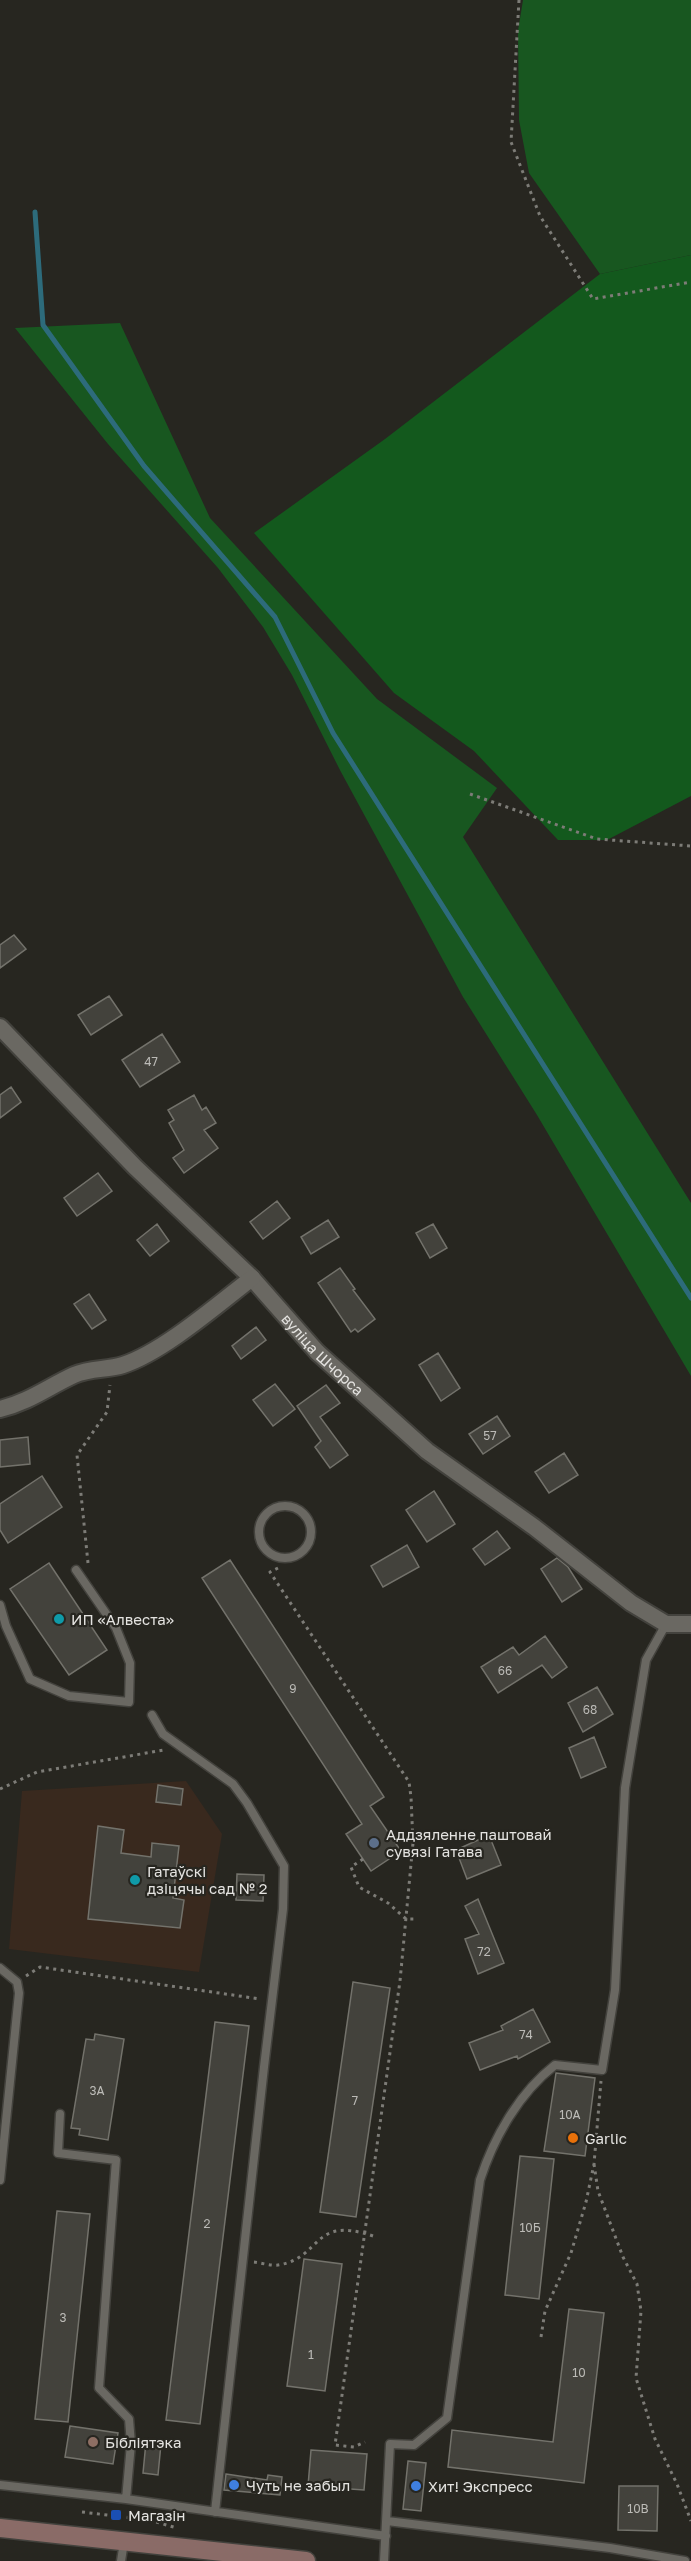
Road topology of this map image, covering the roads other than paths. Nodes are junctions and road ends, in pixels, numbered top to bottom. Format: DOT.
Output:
graph roads {
  1 [pos="0,1027"];
  2 [pos="252,1278"];
  3 [pos="0,1409"];
  4 [pos="260,1540"];
  5 [pos="76,1570"];
  6 [pos="0,1605"];
  7 [pos="666,1624"];
  8 [pos="691,1624"];
  9 [pos="152,1715"];
  10 [pos="0,1968"];
  11 [pos="60,2114"];
  12 [pos="0,2180"];
  13 [pos="0,2485"];
  14 [pos="126,2499"];
  15 [pos="215,2512"];
  16 [pos="387,2521"];
  17 [pos="0,2528"];
  18 [pos="386,2536"];
  19 [pos="124,2542"];
  20 [pos="121,2561"];
  21 [pos="306,2561"];
  22 [pos="384,2561"];
  23 [pos="685,2561"];
  1 -- 2 [label="street, вуліца Шчорса"];
  2 -- 3 [label="street"];
  2 -- 7 [label="street, вуліца Шчорса"];
  4 -- 4 [label="lane"];
  5 -- 6 [label="lane"];
  7 -- 8 [label="street"];
  7 -- 16 [label="lane"];
  9 -- 15 [label="lane"];
  10 -- 12 [label="lane"];
  11 -- 14 [label="lane"];
  13 -- 14 [label="lane"];
  14 -- 15 [label="lane"];
  15 -- 18 [label="lane"];
  16 -- 18 [label="lane"];
  16 -- 23 [label="lane"];
  17 -- 19 [label="street"];
  18 -- 22 [label="lane"];
  19 -- 20 [label="lane"];
  19 -- 21 [label="street"];
}
